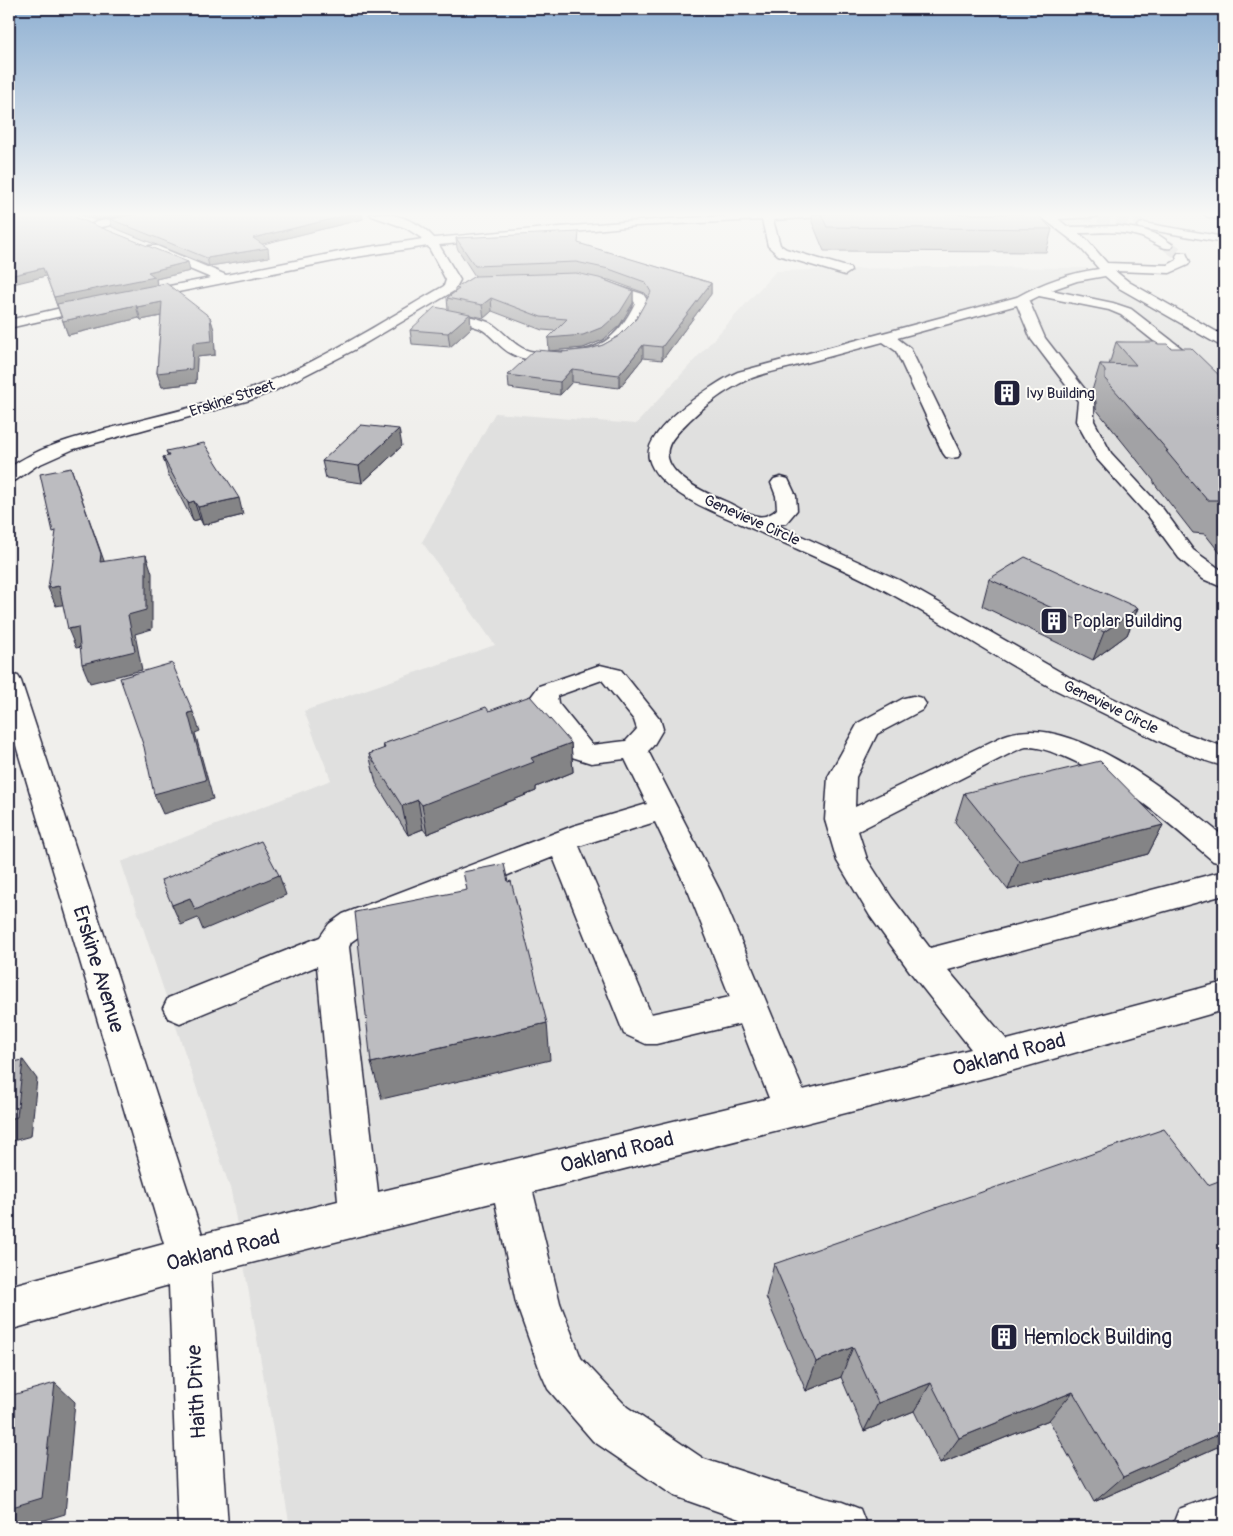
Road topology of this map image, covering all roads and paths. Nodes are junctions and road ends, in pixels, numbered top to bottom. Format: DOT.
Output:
graph roads {
  1 [pos="187,286"];
  2 [pos="451,286"];
  3 [pos="606,286"];
  4 [pos="1048,286"];
  5 [pos="1125,286"];
  6 [pos="1029,296"];
  7 [pos="409,312"];
  8 [pos="9,324"];
  9 [pos="885,337"];
  10 [pos="1224,342"];
  11 [pos="1224,389"];
  12 [pos="952,453"];
  13 [pos="9,476"];
  14 [pos="781,484"];
  15 [pos="756,523"];
  16 [pos="1224,581"];
  17 [pos="9,681"];
  18 [pos="913,704"];
  19 [pos="634,749"];
  20 [pos="1224,757"];
  21 [pos="664,809"];
  22 [pos="842,826"];
  23 [pos="562,842"];
  24 [pos="1224,853"];
  25 [pos="1224,883"];
  26 [pos="332,946"];
  27 [pos="923,963"];
  28 [pos="1224,996"];
  29 [pos="751,1007"];
  30 [pos="180,1008"];
  31 [pos="1000,1058"];
  32 [pos="792,1109"];
  33 [pos="510,1178"];
  34 [pos="360,1215"];
  35 [pos="189,1258"];
  36 [pos="9,1308"];
  37 [pos="1224,1518"];
  38 [pos="203,1527"];
  39 [pos="842,1527"];
  40 [pos="1196,1527"];
  1 -- 8 [label="street"];
  2 -- 7 [label="street, Erskine Street"];
  3 -- 7 [label="street"];
  4 -- 6 [label="street, Genevieve Circle"];
  5 -- 10 [label="street"];
  6 -- 9 [label="street, Genevieve Circle"];
  6 -- 11 [label="street"];
  6 -- 16 [label="street"];
  7 -- 13 [label="street, Erskine Street"];
  9 -- 12 [label="street"];
  9 -- 15 [label="street, Genevieve Circle"];
  14 -- 15 [label="street"];
  15 -- 20 [label="street, Genevieve Circle"];
  17 -- 35 [label="street, Erskine Avenue"];
  18 -- 22 [label="street"];
  19 -- 21 [label="street"];
  21 -- 23 [label="street"];
  21 -- 29 [label="street"];
  22 -- 24 [label="street"];
  22 -- 27 [label="street"];
  23 -- 26 [label="street"];
  23 -- 29 [label="street"];
  25 -- 27 [label="street"];
  26 -- 30 [label="street"];
  26 -- 34 [label="street"];
  27 -- 31 [label="street"];
  28 -- 31 [label="street, Oakland Road"];
  29 -- 32 [label="street"];
  31 -- 32 [label="street, Oakland Road"];
  32 -- 33 [label="street, Oakland Road"];
  33 -- 34 [label="street, Oakland Road"];
  33 -- 39 [label="street"];
  34 -- 35 [label="street, Oakland Road"];
  35 -- 36 [label="street, Oakland Road"];
  35 -- 38 [label="street, Haith Drive"];
  37 -- 40 [label="street"];
}
